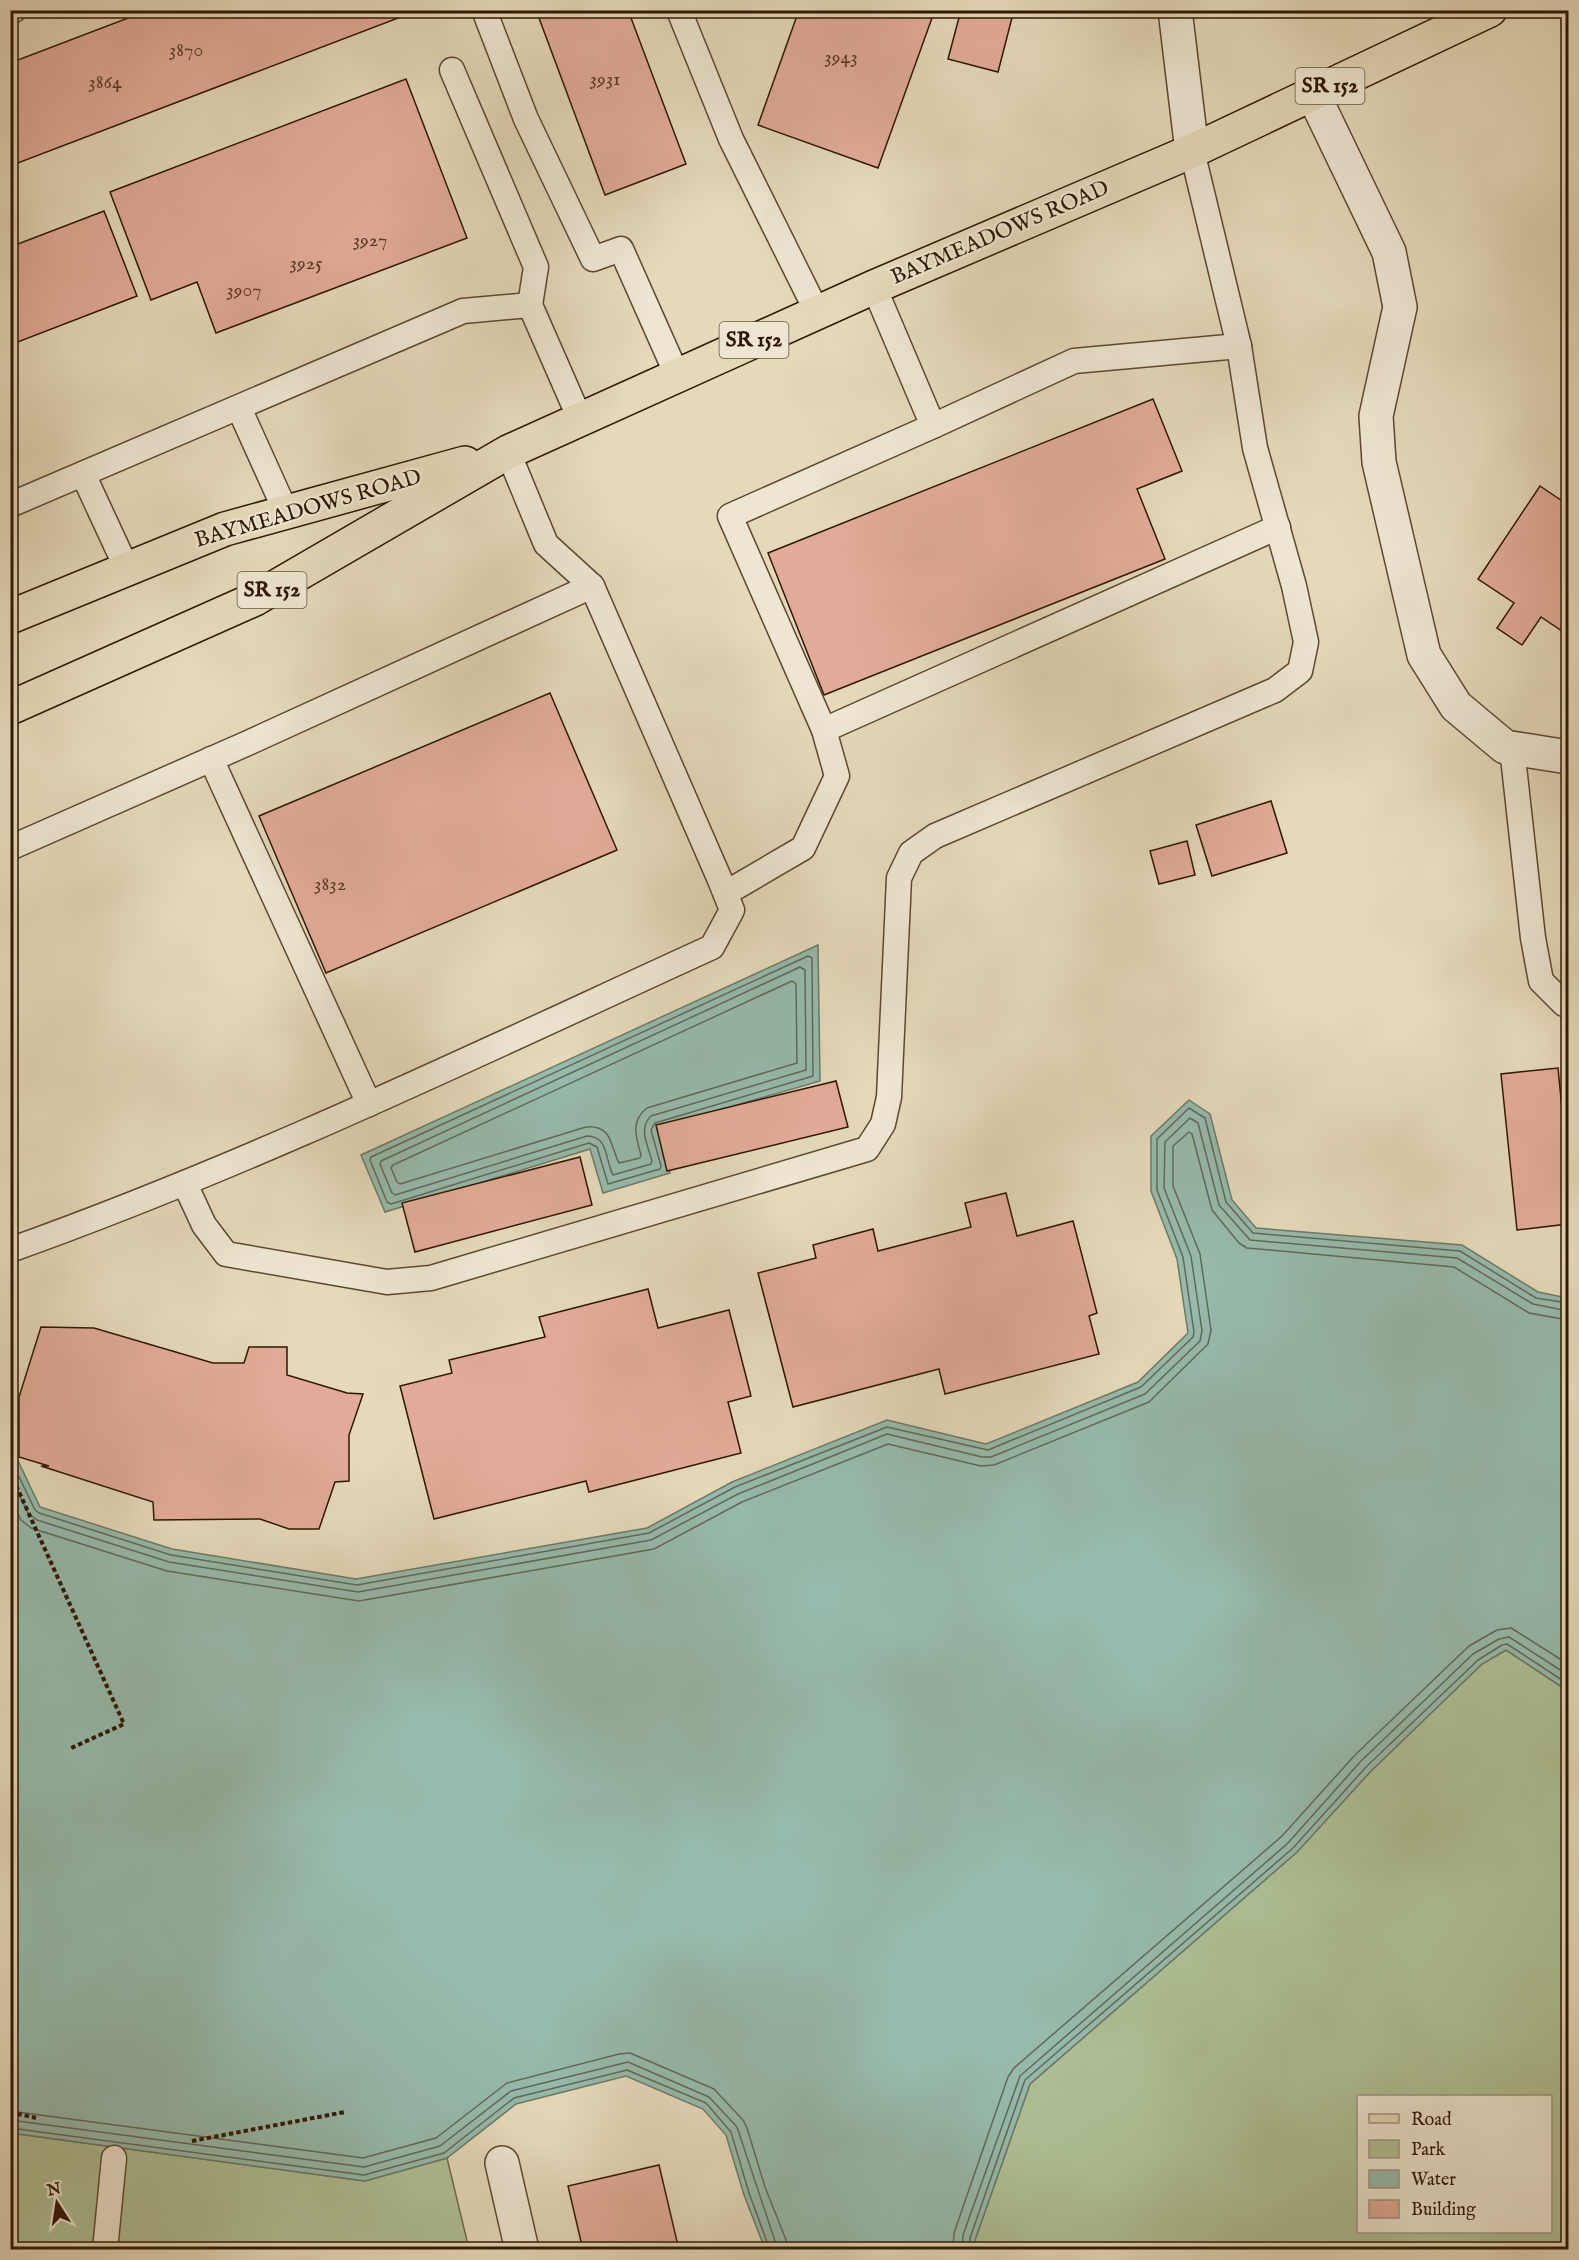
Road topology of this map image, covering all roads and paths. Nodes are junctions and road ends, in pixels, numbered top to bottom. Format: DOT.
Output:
graph roads {
  1 [pos="484,10"];
  2 [pos="685,10"];
  3 [pos="1175,10"];
  4 [pos="1490,10"];
  5 [pos="452,70"];
  6 [pos="1313,94"];
  7 [pos="1192,151"];
  8 [pos="874,287"];
  9 [pos="530,305"];
  10 [pos="817,312"];
  11 [pos="1239,346"];
  12 [pos="677,375"];
  13 [pos="239,408"];
  14 [pos="580,419"];
  15 [pos="933,426"];
  16 [pos="508,452"];
  17 [pos="83,474"];
  18 [pos="10,505"];
  19 [pos="286,512"];
  20 [pos="1278,527"];
  21 [pos="127,569"];
  22 [pos="591,586"];
  23 [pos="10,617"];
  24 [pos="15,707"];
  25 [pos="824,730"];
  26 [pos="1512,748"];
  27 [pos="1569,757"];
  28 [pos="211,759"];
  29 [pos="10,848"];
  30 [pos="726,893"];
  31 [pos="1569,1005"];
  32 [pos="369,1104"];
  33 [pos="185,1184"];
  34 [pos="10,1250"];
  35 [pos="10,1472"];
  36 [pos="69,1749"];
  37 [pos="10,2112"];
  38 [pos="345,2112"];
  39 [pos="36,2118"];
  40 [pos="192,2141"];
  41 [pos="114,2158"];
  42 [pos="502,2163"];
  43 [pos="105,2250"];
  44 [pos="522,2250"];
  1 -- 12 [label="lane"];
  2 -- 10 [label="lane"];
  3 -- 7 [label="street"];
  4 -- 6 [label="main road, BAYMEADOWS ROAD / SR 152"];
  5 -- 9 [label="lane"];
  6 -- 7 [label="main road, BAYMEADOWS ROAD / SR 152"];
  6 -- 26 [label="street"];
  7 -- 8 [label="main road, BAYMEADOWS ROAD / SR 152"];
  7 -- 11 [label="lane"];
  8 -- 10 [label="main road, BAYMEADOWS ROAD / SR 152"];
  8 -- 15 [label="lane"];
  9 -- 13 [label="lane"];
  9 -- 14 [label="lane"];
  10 -- 12 [label="main road, BAYMEADOWS ROAD / SR 152"];
  11 -- 15 [label="lane"];
  11 -- 20 [label="lane"];
  12 -- 14 [label="main road, BAYMEADOWS ROAD / SR 152"];
  13 -- 17 [label="lane"];
  13 -- 19 [label="lane"];
  14 -- 16 [label="main road, BAYMEADOWS ROAD / SR 152"];
  15 -- 25 [label="lane"];
  16 -- 19 [label="main road, BAYMEADOWS ROAD / SR 152"];
  16 -- 22 [label="lane"];
  16 -- 24 [label="main road, BAYMEADOWS ROAD / SR 152"];
  17 -- 18 [label="lane"];
  17 -- 21 [label="lane"];
  19 -- 21 [label="main road, BAYMEADOWS ROAD / SR 152"];
  20 -- 25 [label="lane"];
  20 -- 33 [label="lane"];
  21 -- 23 [label="main road, BAYMEADOWS ROAD / SR 152"];
  22 -- 28 [label="lane"];
  22 -- 30 [label="lane"];
  25 -- 30 [label="lane"];
  26 -- 27 [label="street"];
  26 -- 31 [label="lane"];
  28 -- 29 [label="lane"];
  28 -- 32 [label="lane"];
  30 -- 32 [label="lane"];
  32 -- 33 [label="lane"];
  33 -- 34 [label="lane"];
  35 -- 36 [label="path"];
  37 -- 39 [label="path"];
  38 -- 40 [label="path"];
  41 -- 43 [label="lane"];
  42 -- 44 [label="street"];
}
